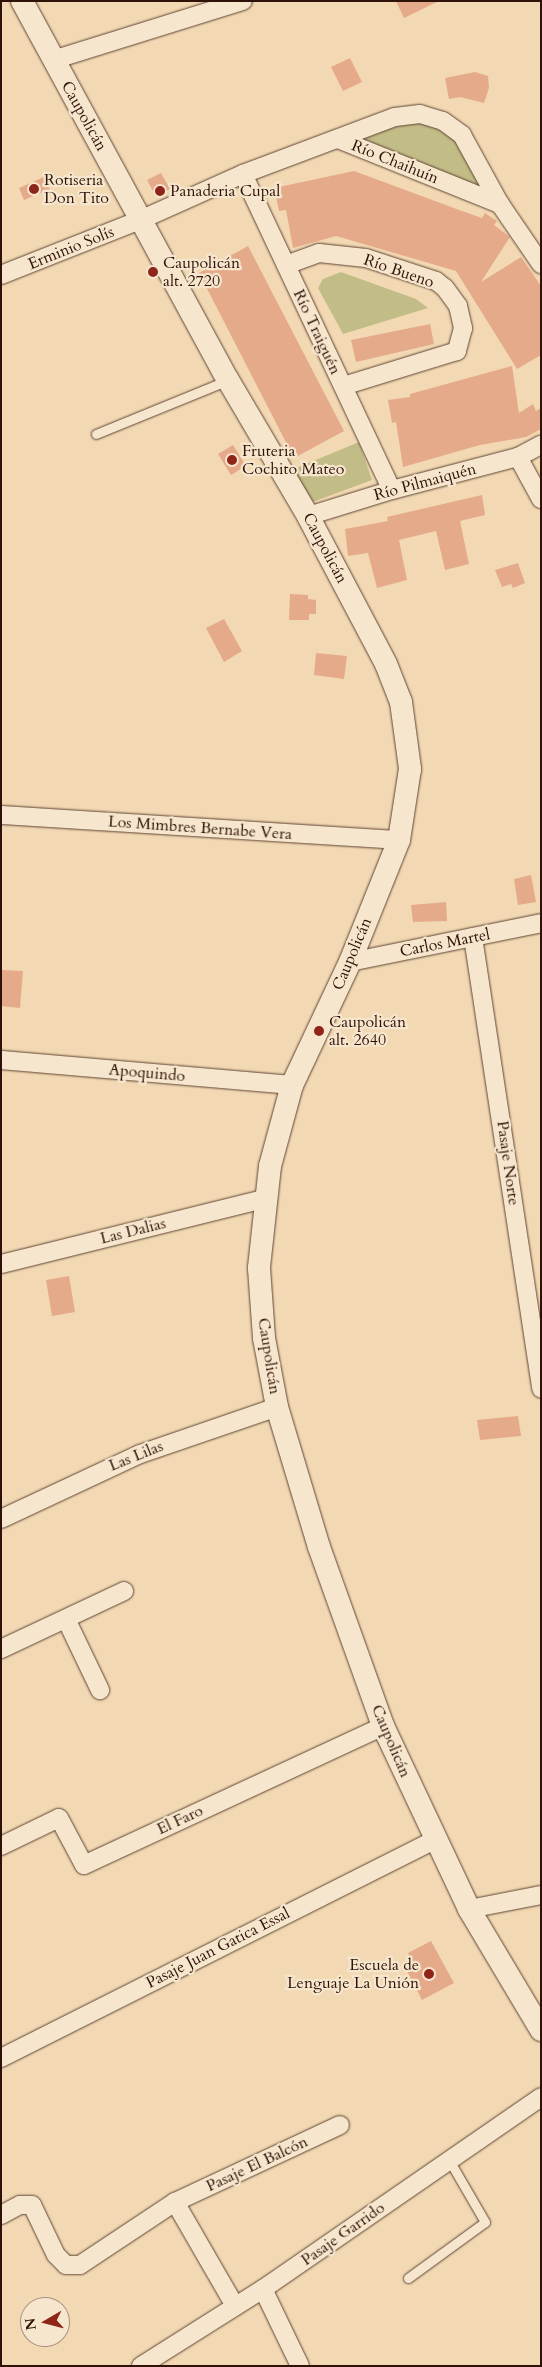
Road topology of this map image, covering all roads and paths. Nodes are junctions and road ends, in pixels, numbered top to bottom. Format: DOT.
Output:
graph roads {
  1 [pos="22,1"];
  2 [pos="243,1"];
  3 [pos="53,60"];
  4 [pos="338,139"];
  5 [pos="242,174"];
  6 [pos="500,204"];
  7 [pos="140,220"];
  8 [pos="541,264"];
  9 [pos="286,265"];
  10 [pos="1,275"];
  11 [pos="228,380"];
  12 [pos="343,386"];
  13 [pos="96,434"];
  14 [pos="541,445"];
  15 [pos="518,457"];
  16 [pos="392,490"];
  17 [pos="541,498"];
  18 [pos="308,516"];
  19 [pos="1,815"];
  20 [pos="399,840"];
  21 [pos="541,924"];
  22 [pos="473,937"];
  23 [pos="350,962"];
  24 [pos="1,1060"];
  25 [pos="292,1085"];
  26 [pos="264,1199"];
  27 [pos="1,1264"];
  28 [pos="541,1389"];
  29 [pos="277,1407"];
  30 [pos="1,1519"];
  31 [pos="124,1591"];
  32 [pos="66,1619"];
  33 [pos="1,1649"];
  34 [pos="100,1690"];
  35 [pos="383,1726"];
  36 [pos="436,1839"];
  37 [pos="1,1846"];
  38 [pos="541,1895"];
  39 [pos="469,1909"];
  40 [pos="541,2030"];
  41 [pos="1,2058"];
  42 [pos="541,2097"];
  43 [pos="340,2125"];
  44 [pos="449,2160"];
  45 [pos="175,2202"];
  46 [pos="1,2215"];
  47 [pos="408,2278"];
  48 [pos="262,2289"];
  49 [pos="235,2306"];
  50 [pos="141,2366"];
  51 [pos="300,2366"];
  1 -- 3 [label="street, Caupolicán"];
  2 -- 3 [label="street"];
  3 -- 7 [label="street, Caupolicán"];
  4 -- 5 [label="street, Río Chaihuín"];
  4 -- 6 [label="street, Río Chaihuín"];
  4 -- 6 [label="street"];
  5 -- 7 [label="street, Río Chaihuín"];
  5 -- 9 [label="street, Río Traiguén"];
  6 -- 8 [label="street"];
  7 -- 10 [label="street, Erminio Solís"];
  7 -- 11 [label="street, Caupolicán"];
  9 -- 12 [label="street, Río Traiguén"];
  9 -- 12 [label="street, Río Bueno"];
  11 -- 13 [label="lane"];
  11 -- 18 [label="street, Caupolicán"];
  12 -- 16 [label="street, Río Traiguén"];
  14 -- 15 [label="street, Río Pilmaiquén"];
  15 -- 16 [label="street, Río Pilmaiquén"];
  15 -- 17 [label="street"];
  16 -- 18 [label="street, Río Pilmaiquén"];
  18 -- 20 [label="street, Caupolicán"];
  19 -- 20 [label="street, Los Mimbres Bernabe Vera"];
  20 -- 23 [label="street, Caupolicán"];
  21 -- 22 [label="street, Carlos Martel"];
  22 -- 23 [label="street, Carlos Martel"];
  22 -- 28 [label="street, Pasaje Norte"];
  23 -- 25 [label="street, Caupolicán"];
  24 -- 25 [label="street, Apoquindo"];
  25 -- 26 [label="street, Caupolicán"];
  26 -- 27 [label="street, Las Dalias"];
  26 -- 29 [label="street, Caupolicán"];
  29 -- 30 [label="street, Las Lilas"];
  29 -- 35 [label="street, Caupolicán"];
  31 -- 32 [label="street"];
  32 -- 33 [label="street"];
  32 -- 34 [label="street"];
  35 -- 36 [label="street, Caupolicán"];
  35 -- 37 [label="street, El Faro"];
  36 -- 39 [label="street, Caupolicán"];
  36 -- 41 [label="street, Pasaje Juan Gatica Essal"];
  38 -- 39 [label="street"];
  39 -- 40 [label="street, Caupolicán"];
  42 -- 44 [label="street, Pasaje Garrido"];
  43 -- 45 [label="street, Pasaje El Balcón"];
  44 -- 47 [label="lane"];
  44 -- 48 [label="street, Pasaje Garrido"];
  45 -- 46 [label="street, Pasaje El Balcón"];
  45 -- 49 [label="street"];
  48 -- 49 [label="street, Pasaje Garrido"];
  48 -- 51 [label="street"];
  49 -- 50 [label="street, Pasaje Garrido"];
}
